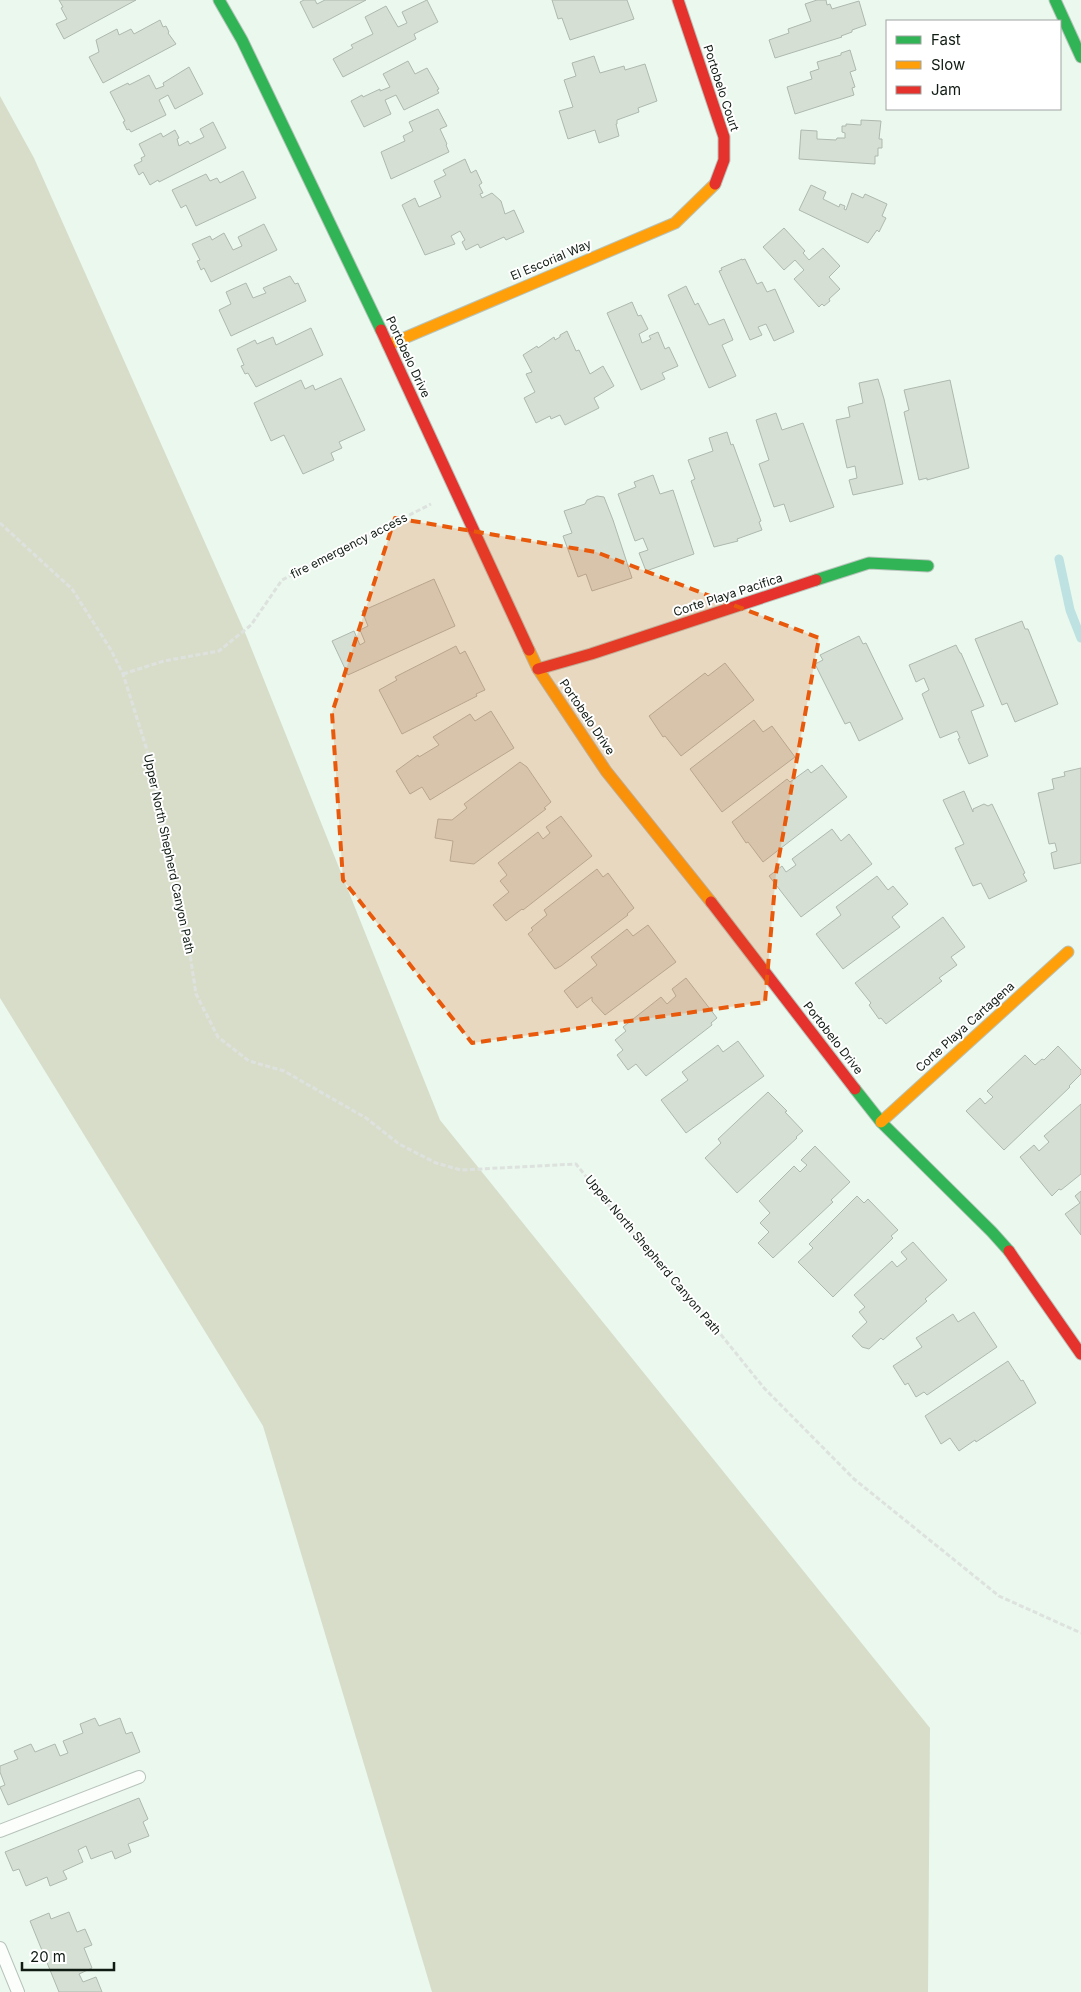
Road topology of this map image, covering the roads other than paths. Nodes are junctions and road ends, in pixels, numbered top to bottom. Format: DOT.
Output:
graph roads {
  1 [pos="219,0"];
  2 [pos="678,0"];
  3 [pos="1054,0"];
  4 [pos="1081,58"];
  5 [pos="716,185"];
  6 [pos="388,345"];
  7 [pos="928,566"];
  8 [pos="538,669"];
  9 [pos="1068,952"];
  10 [pos="881,1122"];
  11 [pos="1081,1354"];
  12 [pos="139,1777"];
  13 [pos="0,1831"];
  14 [pos="0,1948"];
  15 [pos="18,1992"];
  1 -- 6 [label="main road, Portobelo Drive"];
  2 -- 5 [label="main road, Portobelo Court"];
  3 -- 4 [label="main road"];
  5 -- 6 [label="main road, El Escorial Way"];
  6 -- 8 [label="main road, Portobelo Drive"];
  7 -- 8 [label="main road, Corte Playa Pacifica"];
  8 -- 10 [label="main road, Portobelo Drive"];
  9 -- 10 [label="main road, Corte Playa Cartagena"];
  10 -- 11 [label="main road, Portobelo Drive"];
  12 -- 13 [label="lane"];
  14 -- 15 [label="lane"];
}
